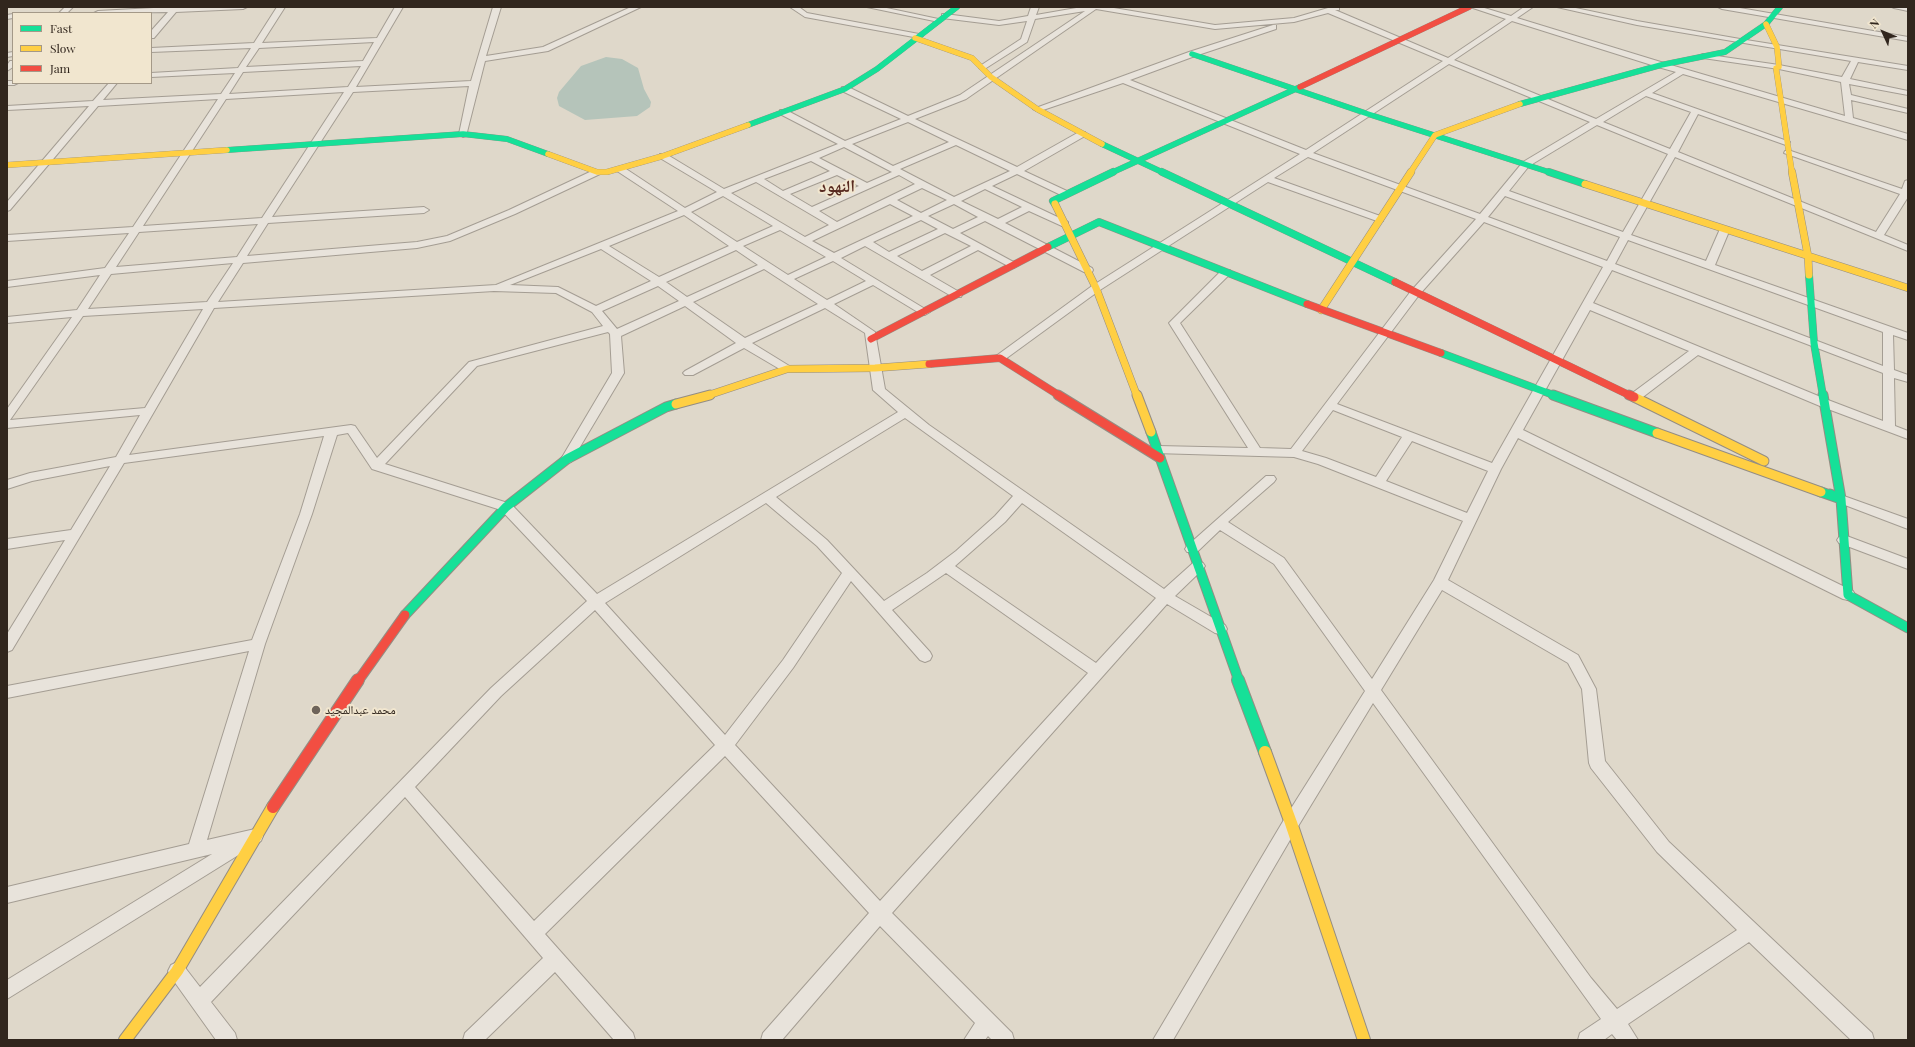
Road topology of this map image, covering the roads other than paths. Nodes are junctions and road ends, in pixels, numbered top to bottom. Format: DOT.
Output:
graph roads {
  1 [pos="243,7"];
  2 [pos="281,7"];
  3 [pos="399,7"];
  4 [pos="497,7"];
  5 [pos="637,7"];
  6 [pos="794,7"];
  7 [pos="818,7"];
  8 [pos="872,7"];
  9 [pos="957,7"];
  10 [pos="1036,7"];
  11 [pos="1095,7"];
  12 [pos="1340,7"];
  13 [pos="1469,7"];
  14 [pos="1474,7"];
  15 [pos="1529,7"];
  16 [pos="1561,7"];
  17 [pos="1600,7"];
  18 [pos="1722,7"];
  19 [pos="1780,7"];
  20 [pos="1896,7"];
  21 [pos="174,9"];
  22 [pos="1908,9"];
  23 [pos="1328,10"];
  24 [pos="117,12"];
  25 [pos="805,15"];
  26 [pos="1594,15"];
  27 [pos="942,18"];
  28 [pos="1033,18"];
  29 [pos="1512,18"];
  30 [pos="1294,20"];
  31 [pos="1769,20"];
  32 [pos="152,35"];
  33 [pos="917,37"];
  34 [pos="1908,39"];
  35 [pos="378,40"];
  36 [pos="1400,41"];
  37 [pos="1740,42"];
  38 [pos="257,44"];
  39 [pos="1778,47"];
  40 [pos="152,50"];
  41 [pos="1192,54"];
  42 [pos="1703,56"];
  43 [pos="482,59"];
  44 [pos="1447,60"];
  45 [pos="1856,60"];
  46 [pos="365,63"];
  47 [pos="1662,65"];
  48 [pos="1779,67"];
  49 [pos="983,68"];
  50 [pos="1908,68"];
  51 [pos="240,70"];
  52 [pos="1683,71"];
  53 [pos="152,75"];
  54 [pos="991,77"];
  55 [pos="1123,80"];
  56 [pos="1845,80"];
  57 [pos="474,83"];
  58 [pos="112,84"];
  59 [pos="844,89"];
  60 [pos="1294,89"];
  61 [pos="350,90"];
  62 [pos="1644,93"];
  63 [pos="1908,93"];
  64 [pos="223,96"];
  65 [pos="1847,97"];
  66 [pos="1537,98"];
  67 [pos="1781,99"];
  68 [pos="96,104"];
  69 [pos="7,108"];
  70 [pos="1037,109"];
  71 [pos="1696,111"];
  72 [pos="1908,111"];
  73 [pos="783,112"];
  74 [pos="1368,114"];
  75 [pos="906,119"];
  76 [pos="1849,119"];
  77 [pos="1225,121"];
  78 [pos="1595,121"];
  79 [pos="463,134"];
  80 [pos="1082,134"];
  81 [pos="1434,135"];
  82 [pos="1908,137"];
  83 [pos="956,142"];
  84 [pos="1786,142"];
  85 [pos="844,144"];
  86 [pos="313,145"];
  87 [pos="1674,152"];
  88 [pos="187,153"];
  89 [pos="1306,153"];
  90 [pos="1788,153"];
  91 [pos="663,156"];
  92 [pos="811,157"];
  93 [pos="1140,161"];
  94 [pos="45,162"];
  95 [pos="1526,164"];
  96 [pos="7,165"];
  97 [pos="620,169"];
  98 [pos="838,171"];
  99 [pos="896,171"];
  100 [pos="1017,171"];
  101 [pos="597,172"];
  102 [pos="1266,178"];
  103 [pos="757,179"];
  104 [pos="1908,183"];
  105 [pos="923,184"];
  106 [pos="985,186"];
  107 [pos="867,187"];
  108 [pos="1401,187"];
  109 [pos="724,192"];
  110 [pos="1502,192"];
  111 [pos="783,194"];
  112 [pos="1066,194"];
  113 [pos="1906,194"];
  114 [pos="890,200"];
  115 [pos="953,200"];
  116 [pos="1227,203"];
  117 [pos="1644,203"];
  118 [pos="1797,203"];
  119 [pos="1029,207"];
  120 [pos="7,208"];
  121 [pos="424,210"];
  122 [pos="812,211"];
  123 [pos="684,212"];
  124 [pos="920,216"];
  125 [pos="985,217"];
  126 [pos="1482,218"];
  127 [pos="1380,219"];
  128 [pos="264,222"];
  129 [pos="998,223"];
  130 [pos="1065,224"];
  131 [pos="780,226"];
  132 [pos="837,226"];
  133 [pos="1725,229"];
  134 [pos="135,230"];
  135 [pos="949,231"];
  136 [pos="1070,235"];
  137 [pos="1627,235"];
  138 [pos="1878,236"];
  139 [pos="7,238"];
  140 [pos="806,240"];
  141 [pos="865,242"];
  142 [pos="601,245"];
  143 [pos="738,246"];
  144 [pos="979,246"];
  145 [pos="1160,246"];
  146 [pos="1045,248"];
  147 [pos="1908,248"];
  148 [pos="889,256"];
  149 [pos="1808,256"];
  150 [pos="834,257"];
  151 [pos="240,260"];
  152 [pos="1351,262"];
  153 [pos="765,265"];
  154 [pos="1014,265"];
  155 [pos="1710,265"];
  156 [pos="1609,267"];
  157 [pos="1088,270"];
  158 [pos="107,271"];
  159 [pos="1226,272"];
  160 [pos="922,275"];
  161 [pos="787,279"];
  162 [pos="874,281"];
  163 [pos="659,282"];
  164 [pos="7,284"];
  165 [pos="494,288"];
  166 [pos="1096,288"];
  167 [pos="1908,288"];
  168 [pos="1415,293"];
  169 [pos="957,295"];
  170 [pos="1811,300"];
  171 [pos="684,302"];
  172 [pos="828,305"];
  173 [pos="1588,305"];
  174 [pos="210,306"];
  175 [pos="596,310"];
  176 [pos="1321,310"];
  177 [pos="925,312"];
  178 [pos="80,313"];
  179 [pos="7,320"];
  180 [pos="1888,329"];
  181 [pos="612,331"];
  182 [pos="1384,332"];
  183 [pos="1908,337"];
  184 [pos="871,339"];
  185 [pos="1814,343"];
  186 [pos="744,344"];
  187 [pos="1697,350"];
  188 [pos="1000,358"];
  189 [pos="1557,359"];
  190 [pos="876,368"];
  191 [pos="787,370"];
  192 [pos="1888,371"];
  193 [pos="689,373"];
  194 [pos="1908,379"];
  195 [pos="1540,389"];
  196 [pos="1634,397"];
  197 [pos="1824,403"];
  198 [pos="1330,404"];
  199 [pos="149,411"];
  200 [pos="906,412"];
  201 [pos="7,417"];
  202 [pos="7,424"];
  203 [pos="1889,428"];
  204 [pos="332,431"];
  205 [pos="1516,432"];
  206 [pos="1410,435"];
  207 [pos="1908,435"];
  208 [pos="1256,451"];
  209 [pos="1294,453"];
  210 [pos="1159,454"];
  211 [pos="567,459"];
  212 [pos="120,460"];
  213 [pos="376,466"];
  214 [pos="1495,468"];
  215 [pos="1270,479"];
  216 [pos="1379,483"];
  217 [pos="7,485"];
  218 [pos="1022,496"];
  219 [pos="767,497"];
  220 [pos="1841,498"];
  221 [pos="506,507"];
  222 [pos="1471,519"];
  223 [pos="1219,523"];
  224 [pos="1908,524"];
  225 [pos="75,534"];
  226 [pos="1844,540"];
  227 [pos="7,544"];
  228 [pos="1192,549"];
  229 [pos="1908,564"];
  230 [pos="945,566"];
  231 [pos="1198,566"];
  232 [pos="850,572"];
  233 [pos="1440,582"];
  234 [pos="1848,595"];
  235 [pos="1165,597"];
  236 [pos="595,602"];
  237 [pos="883,609"];
  238 [pos="1908,628"];
  239 [pos="1220,630"];
  240 [pos="258,644"];
  241 [pos="7,646"];
  242 [pos="926,656"];
  243 [pos="1098,672"];
  244 [pos="1373,691"];
  245 [pos="7,692"];
  246 [pos="725,746"];
  247 [pos="405,786"];
  248 [pos="1291,823"];
  249 [pos="255,836"];
  250 [pos="196,850"];
  251 [pos="7,895"];
  252 [pos="880,913"];
  253 [pos="1750,931"];
  254 [pos="533,934"];
  255 [pos="556,959"];
  256 [pos="177,972"];
  257 [pos="7,990"];
  258 [pos="199,1001"];
  259 [pos="986,1022"];
  260 [pos="1614,1022"];
  261 [pos="125,1040"];
  262 [pos="228,1040"];
  263 [pos="472,1040"];
  264 [pos="626,1040"];
  265 [pos="770,1040"];
  266 [pos="973,1040"];
  267 [pos="1004,1040"];
  268 [pos="1162,1040"];
  269 [pos="1364,1040"];
  270 [pos="1587,1040"];
  271 [pos="1629,1040"];
  272 [pos="1865,1040"];
  1 -- 21 [label="street"];
  2 -- 38 [label="street"];
  3 -- 35 [label="street"];
  4 -- 43 [label="street"];
  5 -- 43 [label="street"];
  6 -- 25 [label="street"];
  7 -- 25 [label="street"];
  8 -- 27 [label="street"];
  9 -- 27 [label="main road"];
  10 -- 28 [label="street"];
  11 -- 28 [label="street"];
  11 -- 30 [label="street"];
  11 -- 54 [label="street"];
  12 -- 23 [label="street"];
  13 -- 36 [label="main road"];
  14 -- 29 [label="street"];
  15 -- 29 [label="street"];
  16 -- 26 [label="street"];
  17 -- 26 [label="street"];
  18 -- 31 [label="street"];
  19 -- 31 [label="main road"];
  20 -- 22 [label="street"];
  21 -- 24 [label="street"];
  21 -- 32 [label="street"];
  23 -- 30 [label="street"];
  23 -- 36 [label="street"];
  25 -- 33 [label="street"];
  26 -- 37 [label="street"];
  27 -- 28 [label="street"];
  27 -- 33 [label="main road"];
  28 -- 49 [label="street"];
  29 -- 44 [label="street"];
  29 -- 47 [label="street"];
  30 -- 41 [label="street"];
  31 -- 34 [label="street"];
  31 -- 37 [label="main road"];
  31 -- 39 [label="main road"];
  33 -- 49 [label="main road"];
  33 -- 59 [label="main road"];
  35 -- 38 [label="street"];
  35 -- 46 [label="street"];
  36 -- 44 [label="street"];
  36 -- 60 [label="main road"];
  37 -- 39 [label="street"];
  37 -- 42 [label="main road"];
  38 -- 40 [label="street"];
  38 -- 51 [label="street"];
  39 -- 45 [label="street"];
  39 -- 48 [label="main road"];
  41 -- 55 [label="street"];
  41 -- 60 [label="main road"];
  42 -- 47 [label="main road"];
  42 -- 48 [label="street"];
  43 -- 57 [label="street"];
  44 -- 66 [label="street"];
  44 -- 74 [label="street"];
  45 -- 50 [label="street"];
  45 -- 56 [label="street"];
  46 -- 51 [label="street"];
  46 -- 61 [label="street"];
  47 -- 52 [label="street"];
  47 -- 66 [label="main road"];
  48 -- 56 [label="street"];
  48 -- 67 [label="main road"];
  49 -- 54 [label="main road"];
  51 -- 53 [label="street"];
  51 -- 64 [label="street"];
  52 -- 62 [label="street"];
  52 -- 67 [label="street"];
  54 -- 70 [label="main road"];
  54 -- 75 [label="street"];
  55 -- 70 [label="street"];
  55 -- 77 [label="street"];
  56 -- 63 [label="street"];
  56 -- 65 [label="street"];
  57 -- 61 [label="street"];
  57 -- 79 [label="street"];
  58 -- 68 [label="street"];
  59 -- 73 [label="main road"];
  59 -- 75 [label="street"];
  60 -- 74 [label="main road"];
  60 -- 77 [label="main road"];
  61 -- 64 [label="street"];
  61 -- 86 [label="street"];
  62 -- 71 [label="street"];
  62 -- 78 [label="street"];
  64 -- 68 [label="street"];
  64 -- 88 [label="street"];
  65 -- 72 [label="street"];
  65 -- 76 [label="street"];
  66 -- 78 [label="street"];
  66 -- 81 [label="main road"];
  67 -- 76 [label="street"];
  67 -- 84 [label="main road"];
  68 -- 69 [label="street"];
  68 -- 94 [label="street"];
  70 -- 80 [label="main road"];
  71 -- 84 [label="street"];
  71 -- 87 [label="street"];
  73 -- 85 [label="street"];
  73 -- 91 [label="main road"];
  74 -- 81 [label="main road"];
  74 -- 89 [label="street"];
  75 -- 83 [label="street"];
  75 -- 85 [label="street"];
  76 -- 82 [label="street"];
  77 -- 89 [label="street"];
  77 -- 93 [label="main road"];
  78 -- 87 [label="street"];
  78 -- 95 [label="street"];
  79 -- 86 [label="main road"];
  79 -- 101 [label="main road"];
  80 -- 93 [label="main road"];
  80 -- 100 [label="street"];
  81 -- 95 [label="main road"];
  81 -- 108 [label="main road"];
  83 -- 99 [label="street"];
  83 -- 100 [label="street"];
  84 -- 90 [label="main road"];
  85 -- 92 [label="street"];
  85 -- 99 [label="street"];
  86 -- 88 [label="main road"];
  86 -- 128 [label="street"];
  87 -- 117 [label="street"];
  87 -- 118 [label="street"];
  88 -- 94 [label="main road"];
  88 -- 134 [label="street"];
  89 -- 102 [label="street"];
  89 -- 108 [label="street"];
  90 -- 113 [label="street"];
  90 -- 118 [label="main road"];
  91 -- 97 [label="main road"];
  91 -- 109 [label="street"];
  92 -- 98 [label="street"];
  92 -- 103 [label="street"];
  93 -- 112 [label="main road"];
  93 -- 116 [label="main road"];
  94 -- 96 [label="main road"];
  94 -- 120 [label="street"];
  95 -- 110 [label="street"];
  95 -- 117 [label="main road"];
  97 -- 101 [label="main road"];
  97 -- 123 [label="street"];
  98 -- 107 [label="street"];
  98 -- 111 [label="street"];
  99 -- 105 [label="street"];
  99 -- 107 [label="street"];
  100 -- 106 [label="street"];
  100 -- 112 [label="street"];
  101 -- 151 [label="street"];
  102 -- 116 [label="street"];
  102 -- 127 [label="street"];
  103 -- 109 [label="street"];
  103 -- 111 [label="street"];
  104 -- 113 [label="street"];
  105 -- 114 [label="street"];
  105 -- 115 [label="street"];
  106 -- 115 [label="street"];
  106 -- 119 [label="street"];
  107 -- 122 [label="street"];
  108 -- 126 [label="street"];
  108 -- 127 [label="main road"];
  109 -- 123 [label="street"];
  109 -- 131 [label="street"];
  110 -- 126 [label="street"];
  110 -- 137 [label="street"];
  111 -- 122 [label="street"];
  112 -- 130 [label="main road"];
  113 -- 138 [label="street"];
  114 -- 124 [label="street"];
  114 -- 132 [label="street"];
  115 -- 124 [label="street"];
  115 -- 125 [label="street"];
  116 -- 145 [label="street"];
  116 -- 152 [label="main road"];
  117 -- 133 [label="main road"];
  117 -- 137 [label="street"];
  118 -- 138 [label="street"];
  118 -- 149 [label="main road"];
  119 -- 129 [label="street"];
  119 -- 130 [label="street"];
  121 -- 128 [label="street"];
  122 -- 132 [label="street"];
  123 -- 142 [label="street"];
  123 -- 143 [label="street"];
  124 -- 135 [label="street"];
  124 -- 141 [label="street"];
  125 -- 129 [label="street"];
  125 -- 135 [label="street"];
  126 -- 156 [label="street"];
  126 -- 168 [label="street"];
  127 -- 152 [label="main road"];
  128 -- 134 [label="street"];
  128 -- 151 [label="street"];
  129 -- 146 [label="street"];
  130 -- 136 [label="main road"];
  131 -- 140 [label="street"];
  131 -- 143 [label="street"];
  132 -- 140 [label="street"];
  133 -- 149 [label="main road"];
  133 -- 155 [label="street"];
  134 -- 139 [label="street"];
  134 -- 158 [label="street"];
  135 -- 144 [label="street"];
  135 -- 148 [label="street"];
  136 -- 145 [label="main road"];
  136 -- 146 [label="main road"];
  136 -- 157 [label="main road"];
  137 -- 155 [label="street"];
  137 -- 156 [label="street"];
  138 -- 147 [label="street"];
  140 -- 150 [label="street"];
  141 -- 148 [label="street"];
  141 -- 150 [label="street"];
  142 -- 163 [label="street"];
  142 -- 165 [label="street"];
  143 -- 153 [label="street"];
  143 -- 163 [label="street"];
  144 -- 154 [label="street"];
  144 -- 160 [label="street"];
  145 -- 159 [label="main road"];
  145 -- 166 [label="street"];
  146 -- 154 [label="main road"];
  146 -- 157 [label="street"];
  148 -- 160 [label="street"];
  149 -- 167 [label="main road"];
  149 -- 170 [label="main road"];
  150 -- 161 [label="street"];
  150 -- 162 [label="street"];
  151 -- 158 [label="street"];
  151 -- 174 [label="street"];
  152 -- 168 [label="main road"];
  152 -- 176 [label="main road"];
  153 -- 161 [label="street"];
  153 -- 171 [label="street"];
  154 -- 169 [label="main road"];
  155 -- 170 [label="street"];
  156 -- 173 [label="street"];
  156 -- 185 [label="street"];
  157 -- 166 [label="main road"];
  158 -- 164 [label="street"];
  158 -- 178 [label="street"];
  159 -- 176 [label="main road"];
  159 -- 208 [label="street"];
  160 -- 169 [label="street"];
  161 -- 172 [label="street"];
  162 -- 172 [label="street"];
  162 -- 177 [label="street"];
  163 -- 171 [label="street"];
  163 -- 175 [label="street"];
  165 -- 174 [label="street"];
  165 -- 175 [label="street"];
  166 -- 188 [label="street"];
  166 -- 210 [label="main road"];
  168 -- 182 [label="street"];
  168 -- 189 [label="main road"];
  169 -- 177 [label="main road"];
  170 -- 180 [label="street"];
  170 -- 185 [label="main road"];
  171 -- 181 [label="street"];
  171 -- 186 [label="street"];
  172 -- 184 [label="street"];
  172 -- 186 [label="street"];
  173 -- 187 [label="street"];
  173 -- 189 [label="street"];
  174 -- 178 [label="street"];
  174 -- 199 [label="street"];
  175 -- 181 [label="street"];
  176 -- 182 [label="main road"];
  177 -- 184 [label="main road"];
  178 -- 179 [label="street"];
  178 -- 201 [label="street"];
  180 -- 183 [label="street"];
  180 -- 192 [label="street"];
  181 -- 211 [label="street"];
  181 -- 213 [label="street"];
  182 -- 195 [label="main road"];
  182 -- 198 [label="street"];
  184 -- 190 [label="street"];
  185 -- 192 [label="street"];
  185 -- 197 [label="main road"];
  186 -- 191 [label="street"];
  186 -- 193 [label="street"];
  187 -- 196 [label="street"];
  187 -- 197 [label="street"];
  188 -- 190 [label="main road"];
  188 -- 210 [label="main road"];
  189 -- 195 [label="street"];
  189 -- 196 [label="main road"];
  190 -- 191 [label="main road"];
  190 -- 200 [label="street"];
  191 -- 211 [label="main road"];
  192 -- 194 [label="street"];
  192 -- 203 [label="street"];
  195 -- 205 [label="street"];
  195 -- 220 [label="main road"];
  196 -- 220 [label="main road"];
  197 -- 203 [label="street"];
  197 -- 220 [label="main road"];
  198 -- 206 [label="street"];
  198 -- 209 [label="street"];
  199 -- 202 [label="street"];
  199 -- 212 [label="street"];
  200 -- 218 [label="street"];
  200 -- 219 [label="street"];
  203 -- 207 [label="street"];
  204 -- 212 [label="street"];
  204 -- 213 [label="street"];
  204 -- 240 [label="street"];
  205 -- 214 [label="street"];
  205 -- 234 [label="street"];
  206 -- 214 [label="street"];
  206 -- 216 [label="street"];
  208 -- 209 [label="street"];
  208 -- 210 [label="street"];
  209 -- 216 [label="street"];
  210 -- 228 [label="main road"];
  211 -- 221 [label="main road"];
  212 -- 217 [label="street"];
  212 -- 225 [label="street"];
  213 -- 221 [label="street"];
  214 -- 222 [label="street"];
  215 -- 223 [label="street"];
  216 -- 222 [label="street"];
  218 -- 230 [label="street"];
  218 -- 235 [label="street"];
  219 -- 232 [label="street"];
  219 -- 236 [label="street"];
  220 -- 224 [label="street"];
  220 -- 226 [label="main road"];
  221 -- 236 [label="street"];
  221 -- 249 [label="main road"];
  222 -- 233 [label="street"];
  223 -- 228 [label="street"];
  223 -- 244 [label="street"];
  225 -- 227 [label="street"];
  225 -- 241 [label="street"];
  226 -- 229 [label="street"];
  226 -- 234 [label="main road"];
  228 -- 231 [label="main road"];
  230 -- 237 [label="street"];
  230 -- 243 [label="street"];
  231 -- 235 [label="street"];
  231 -- 239 [label="main road"];
  232 -- 237 [label="street"];
  232 -- 246 [label="street"];
  233 -- 244 [label="street"];
  233 -- 253 [label="street"];
  234 -- 238 [label="main road"];
  235 -- 239 [label="street"];
  235 -- 243 [label="street"];
  236 -- 246 [label="street"];
  236 -- 247 [label="street"];
  237 -- 242 [label="street"];
  239 -- 248 [label="main road"];
  240 -- 245 [label="street"];
  240 -- 250 [label="street"];
  243 -- 252 [label="street"];
  244 -- 248 [label="street"];
  244 -- 260 [label="street"];
  246 -- 252 [label="street"];
  246 -- 254 [label="street"];
  247 -- 254 [label="street"];
  247 -- 258 [label="street"];
  248 -- 268 [label="street"];
  248 -- 269 [label="main road"];
  249 -- 250 [label="street"];
  249 -- 256 [label="main road"];
  249 -- 257 [label="street"];
  250 -- 251 [label="street"];
  252 -- 259 [label="street"];
  252 -- 265 [label="street"];
  253 -- 260 [label="street"];
  253 -- 272 [label="street"];
  254 -- 255 [label="street"];
  255 -- 263 [label="street"];
  255 -- 264 [label="street"];
  256 -- 258 [label="street"];
  256 -- 261 [label="main road"];
  258 -- 262 [label="street"];
  259 -- 266 [label="street"];
  259 -- 267 [label="street"];
  260 -- 270 [label="street"];
  260 -- 271 [label="street"];
}
